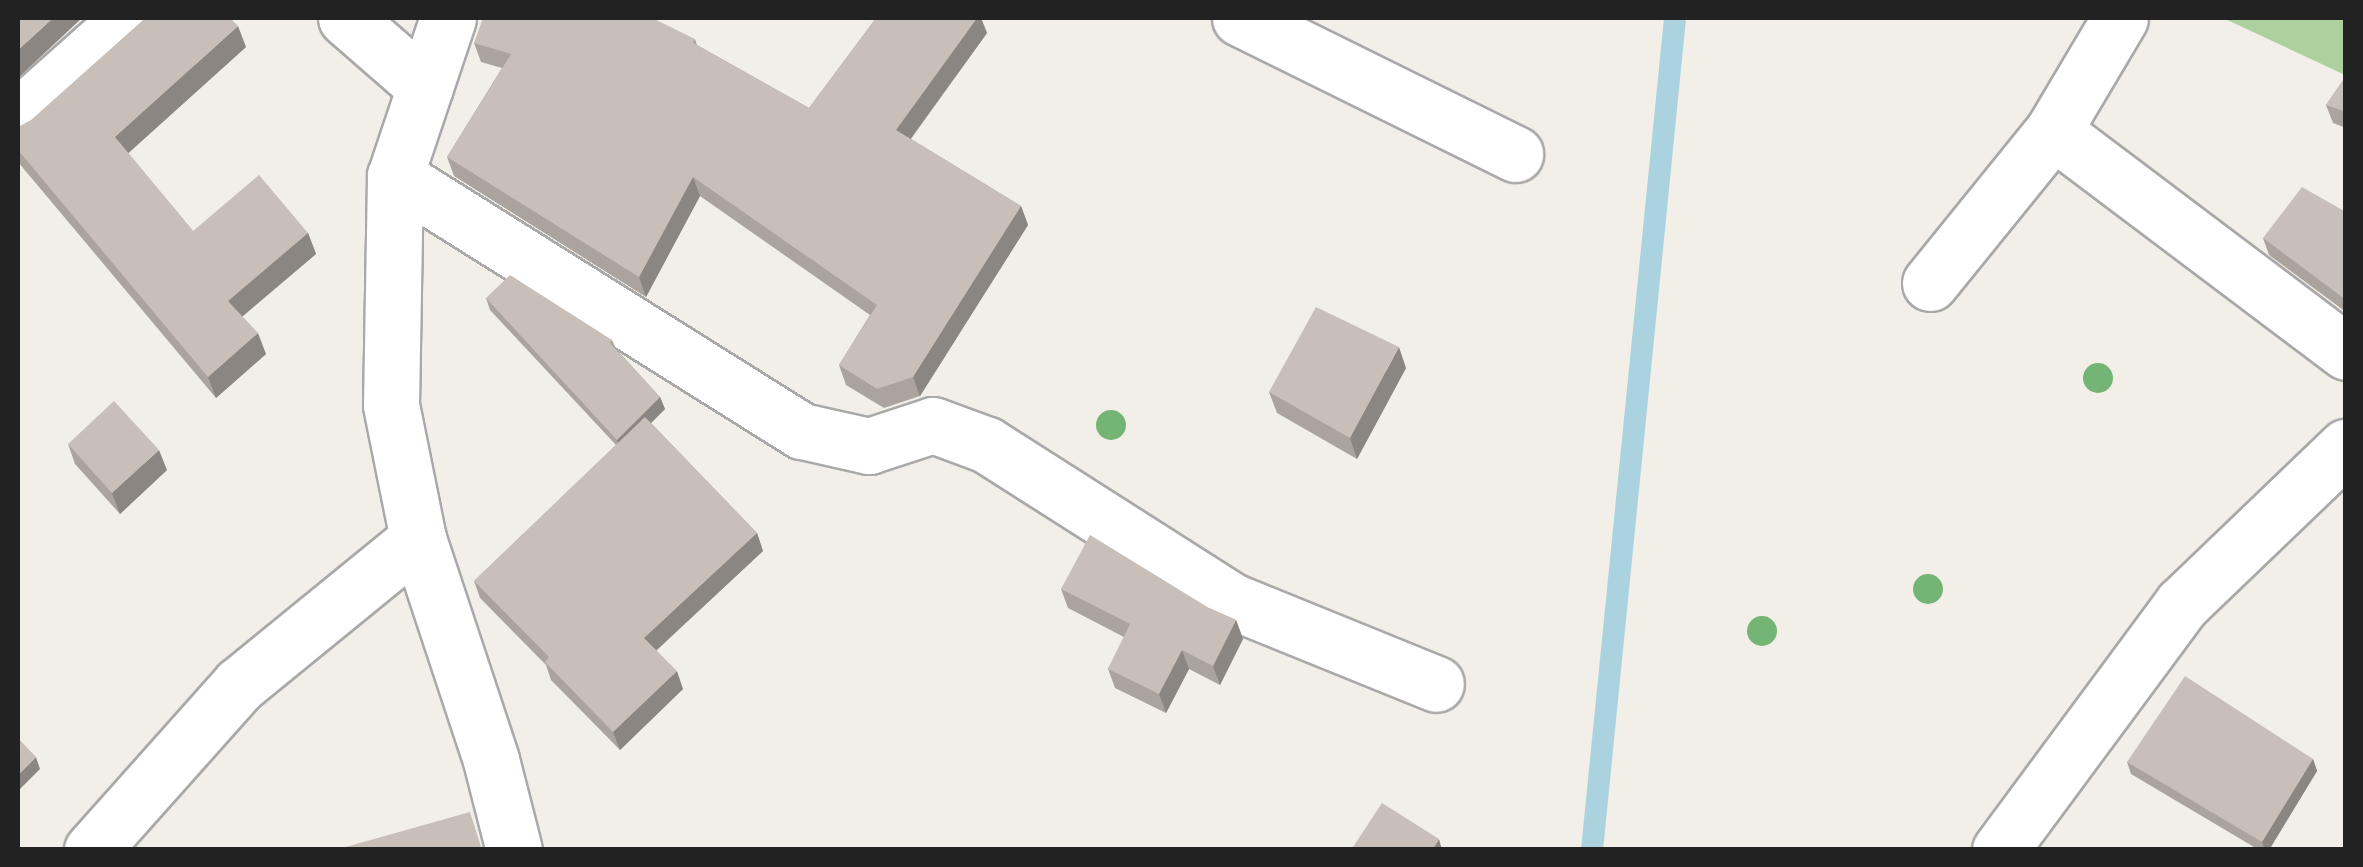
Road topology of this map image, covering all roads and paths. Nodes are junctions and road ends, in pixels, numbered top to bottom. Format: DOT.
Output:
graph roads {
  1 [pos="129,18"];
  2 [pos="346,18"];
  3 [pos="448,18"];
  4 [pos="1240,18"];
  5 [pos="2120,18"];
  6 [pos="425,87"];
  7 [pos="18,117"];
  8 [pos="2053,131"];
  9 [pos="1514,154"];
  10 [pos="395,176"];
  11 [pos="1930,283"];
  12 [pos="2346,352"];
  13 [pos="2346,447"];
  14 [pos="418,540"];
  15 [pos="1436,684"];
  16 [pos="2020,843"];
  17 [pos="92,850"];
  18 [pos="514,850"];
  1 -- 7 [label="street"];
  2 -- 6 [label="street"];
  3 -- 6 [label="street"];
  4 -- 9 [label="street"];
  5 -- 8 [label="street"];
  6 -- 10 [label="street"];
  8 -- 11 [label="street"];
  8 -- 12 [label="street"];
  10 -- 14 [label="street"];
  10 -- 15 [label="street"];
  13 -- 16 [label="street"];
  14 -- 17 [label="street"];
  14 -- 18 [label="street"];
}
